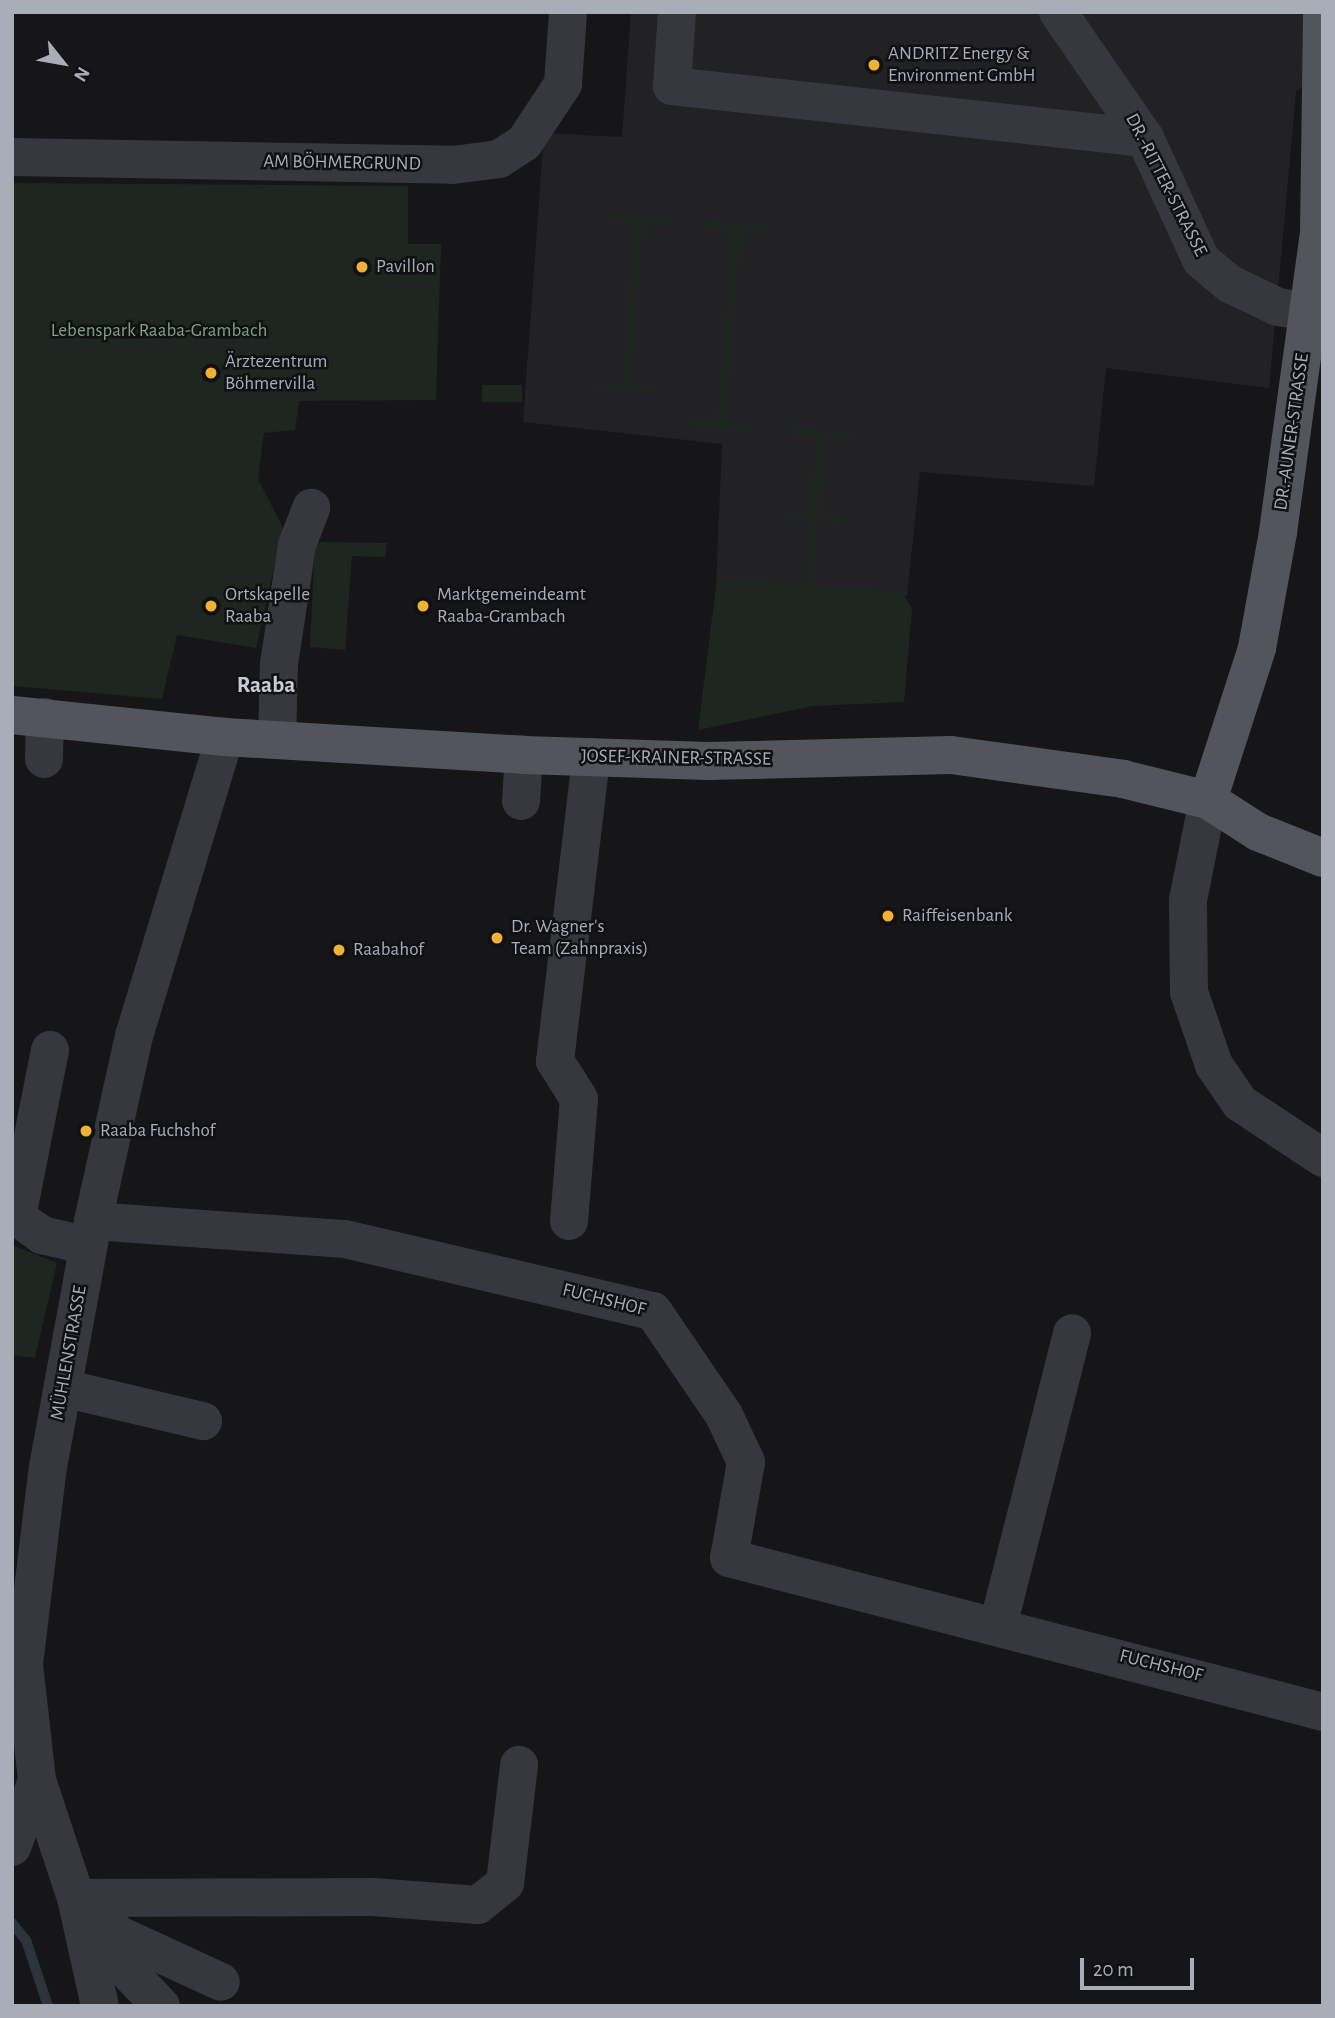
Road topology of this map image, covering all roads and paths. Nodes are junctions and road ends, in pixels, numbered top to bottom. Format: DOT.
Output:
graph roads {
  1 [pos="568,12"];
  2 [pos="677,12"];
  3 [pos="1058,12"];
  4 [pos="1322,12"];
  5 [pos="1321,103"];
  6 [pos="1145,138"];
  7 [pos="12,157"];
  8 [pos="1321,234"];
  9 [pos="1309,312"];
  10 [pos="312,508"];
  11 [pos="29,716"];
  12 [pos="225,737"];
  13 [pos="277,740"];
  14 [pos="524,755"];
  15 [pos="591,757"];
  16 [pos="44,759"];
  17 [pos="1208,800"];
  18 [pos="521,801"];
  19 [pos="1323,858"];
  20 [pos="50,1050"];
  21 [pos="1323,1158"];
  22 [pos="569,1221"];
  23 [pos="91,1233"];
  24 [pos="1072,1333"];
  25 [pos="63,1388"];
  26 [pos="203,1421"];
  27 [pos="998,1626"];
  28 [pos="1323,1712"];
  29 [pos="519,1765"];
  30 [pos="37,1780"];
  31 [pos="13,1845"];
  32 [pos="76,1898"];
  33 [pos="221,1982"];
  34 [pos="97,1991"];
  35 [pos="161,2006"];
  1 -- 7 [label="street, AM BÖHMERGRUND"];
  2 -- 6 [label="street"];
  3 -- 6 [label="street, DR.-RITTER-STRASSE"];
  4 -- 5 [label="main road, DR.-AUNER-STRASSE"];
  5 -- 8 [label="main road, DR.-AUNER-STRASSE"];
  6 -- 9 [label="street, DR.-RITTER-STRASSE"];
  8 -- 9 [label="main road, DR.-AUNER-STRASSE"];
  9 -- 17 [label="main road, DR.-AUNER-STRASSE"];
  10 -- 13 [label="street"];
  11 -- 12 [label="main road, JOSEF-KRAINER-STRASSE"];
  11 -- 16 [label="street"];
  12 -- 13 [label="main road, JOSEF-KRAINER-STRASSE"];
  12 -- 23 [label="street, MÜHLENSTRASSE"];
  13 -- 14 [label="main road, JOSEF-KRAINER-STRASSE"];
  14 -- 15 [label="main road, JOSEF-KRAINER-STRASSE"];
  14 -- 18 [label="street"];
  15 -- 17 [label="main road, JOSEF-KRAINER-STRASSE"];
  15 -- 22 [label="street"];
  17 -- 19 [label="main road, JOSEF-KRAINER-STRASSE"];
  17 -- 21 [label="street"];
  20 -- 23 [label="street"];
  23 -- 25 [label="street, MÜHLENSTRASSE"];
  23 -- 27 [label="street, FUCHSHOF"];
  24 -- 27 [label="street"];
  25 -- 26 [label="street"];
  25 -- 30 [label="street, MÜHLENSTRASSE"];
  27 -- 28 [label="street, FUCHSHOF"];
  29 -- 32 [label="street"];
  30 -- 31 [label="street"];
  30 -- 32 [label="street, MÜHLENSTRASSE"];
  32 -- 33 [label="street"];
  32 -- 34 [label="street, MÜHLENSTRASSE"];
  32 -- 35 [label="street"];
}
